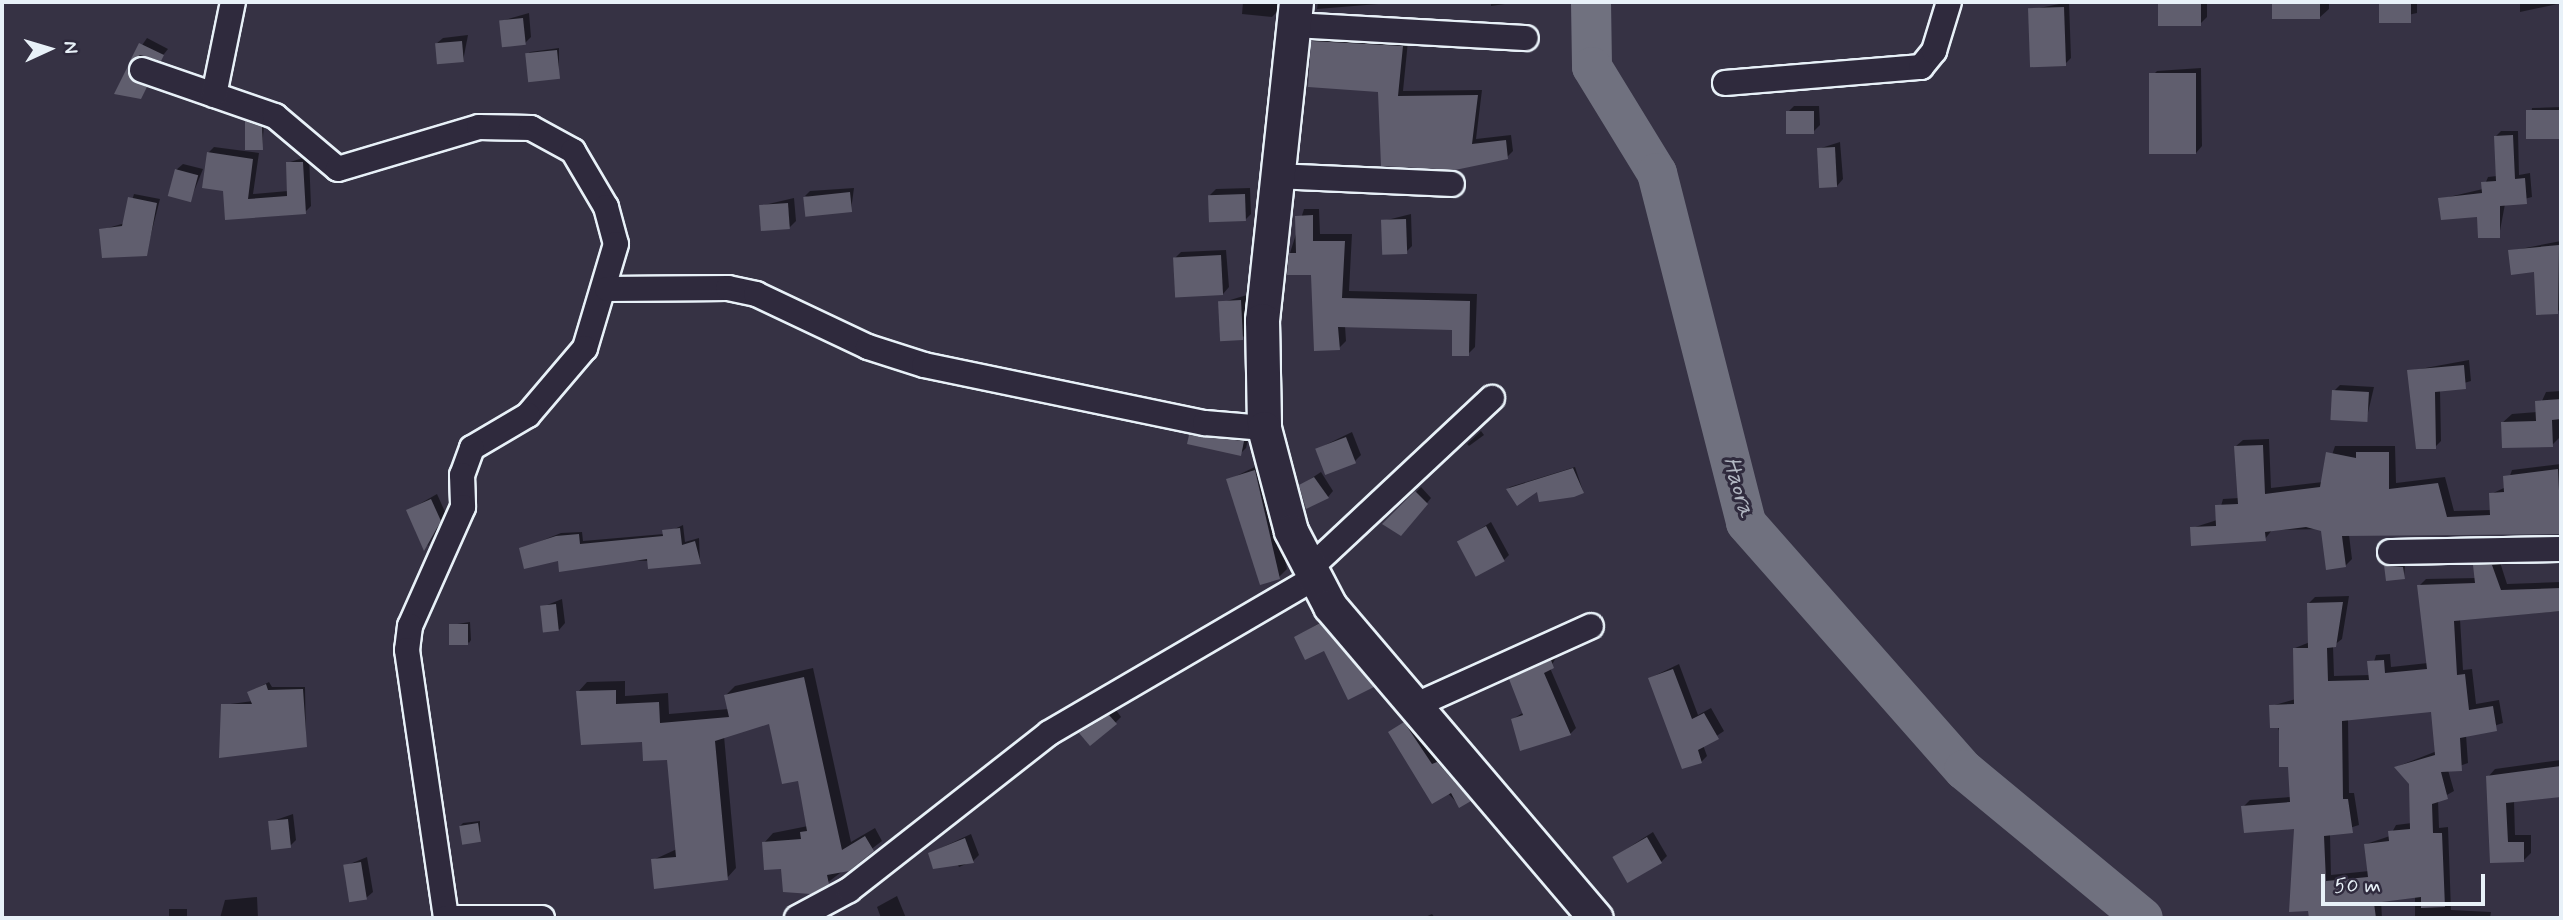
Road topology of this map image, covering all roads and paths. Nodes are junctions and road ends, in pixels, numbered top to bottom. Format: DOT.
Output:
graph roads {
  1 [pos="233,2"];
  2 [pos="1950,2"];
  3 [pos="1294,13"];
  4 [pos="1526,38"];
  5 [pos="142,69"];
  6 [pos="1725,83"];
  7 [pos="214,95"];
  8 [pos="1276,176"];
  9 [pos="1452,184"];
  10 [pos="607,289"];
  11 [pos="1492,398"];
  12 [pos="1264,428"];
  13 [pos="2561,548"];
  14 [pos="2390,551"];
  15 [pos="1310,574"];
  16 [pos="1591,626"];
  17 [pos="1414,706"];
  18 [pos="803,917"];
  19 [pos="446,918"];
  20 [pos="542,918"];
  21 [pos="1596,918"];
  1 -- 7 [label="street"];
  2 -- 6 [label="street"];
  3 -- 4 [label="street"];
  3 -- 8 [label="street"];
  5 -- 7 [label="street"];
  7 -- 10 [label="street"];
  8 -- 9 [label="street"];
  8 -- 12 [label="street"];
  10 -- 12 [label="street"];
  10 -- 19 [label="street"];
  11 -- 15 [label="street"];
  12 -- 15 [label="street"];
  13 -- 14 [label="street"];
  15 -- 17 [label="street"];
  15 -- 18 [label="street"];
  16 -- 17 [label="street"];
  17 -- 21 [label="street"];
  19 -- 20 [label="street"];
}
